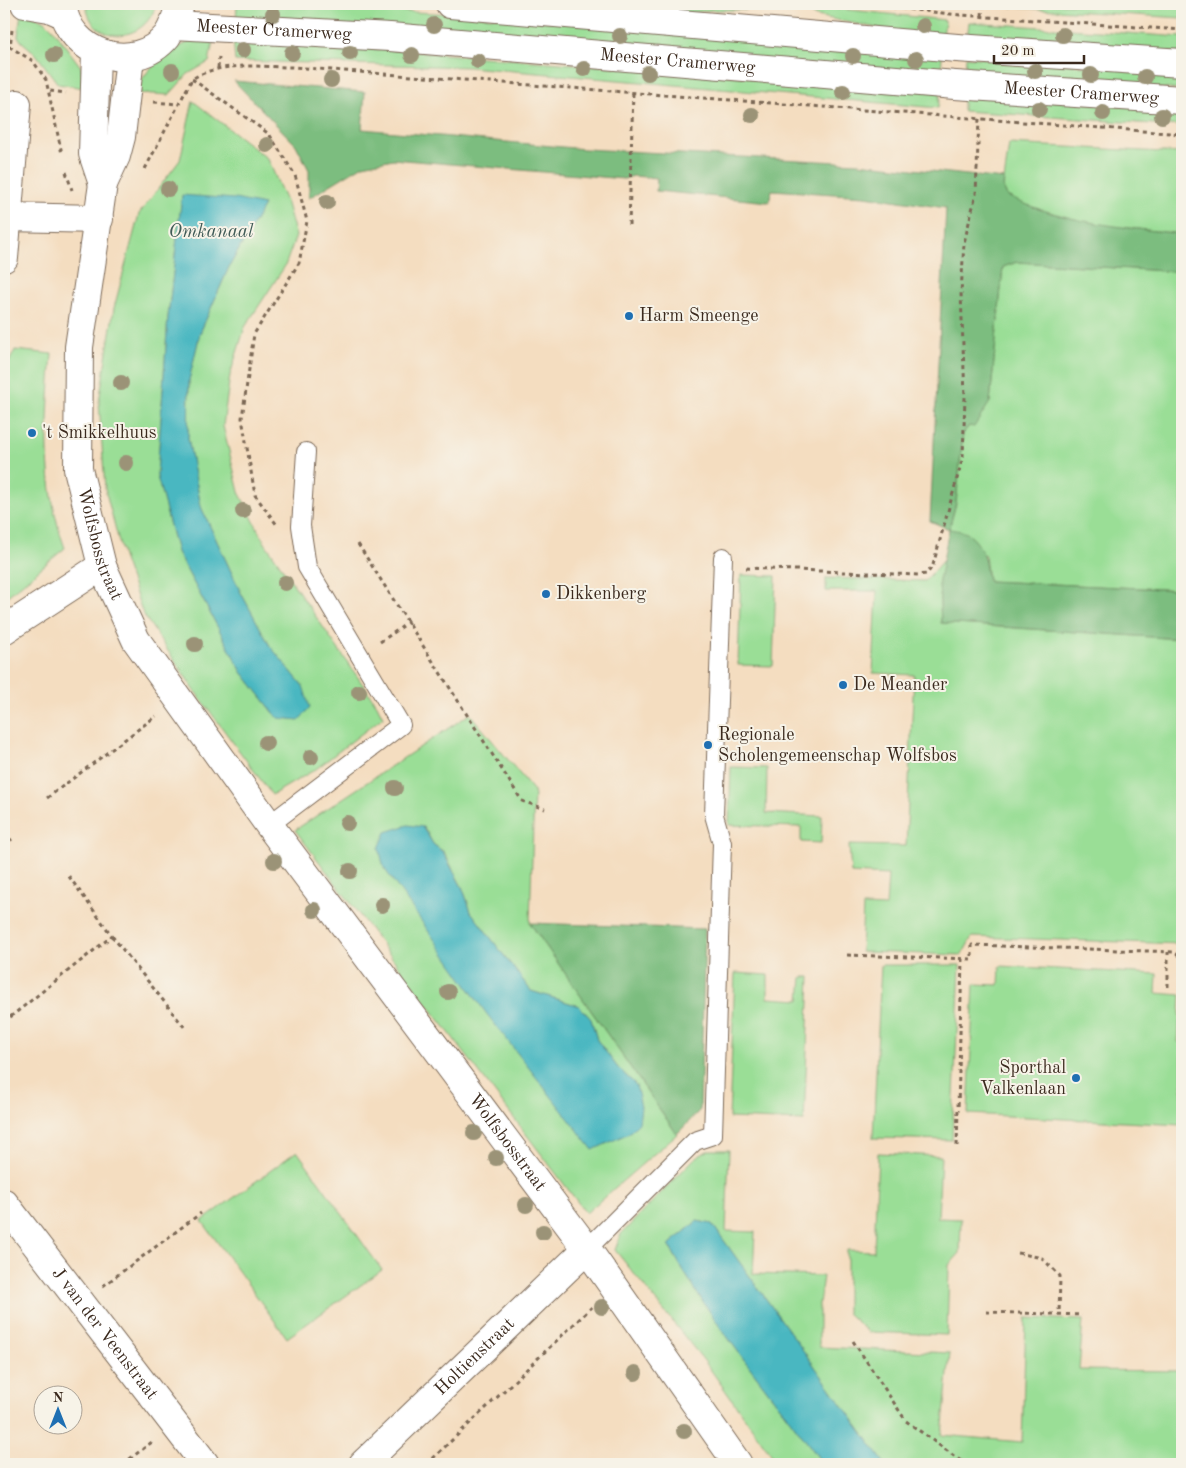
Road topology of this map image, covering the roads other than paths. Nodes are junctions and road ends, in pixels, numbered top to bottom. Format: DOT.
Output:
graph roads {
  1 [pos="450,4"];
  2 [pos="63,9"];
  3 [pos="19,12"];
  4 [pos="177,14"];
  5 [pos="96,52"];
  6 [pos="130,56"];
  7 [pos="1182,63"];
  8 [pos="1182,100"];
  9 [pos="17,104"];
  10 [pos="103,184"];
  11 [pos="6,217"];
  12 [pos="99,219"];
  13 [pos="4,258"];
  14 [pos="306,452"];
  15 [pos="723,562"];
  16 [pos="102,566"];
  17 [pos="4,630"];
  18 [pos="269,824"];
  19 [pos="4,1204"];
  20 [pos="587,1249"];
  21 [pos="205,1464"];
  22 [pos="363,1464"];
  23 [pos="738,1464"];
  1 -- 7 [label="street"];
  2 -- 3 [label="street"];
  2 -- 5 [label="street"];
  4 -- 6 [label="street"];
  4 -- 8 [label="street, Meester Cramerweg"];
  5 -- 6 [label="street"];
  5 -- 10 [label="street, Wolfsbosstraat"];
  6 -- 10 [label="street, Wolfsbosstraat"];
  9 -- 11 [label="street"];
  10 -- 12 [label="street, Wolfsbosstraat"];
  11 -- 12 [label="street"];
  11 -- 13 [label="street"];
  12 -- 16 [label="street, Wolfsbosstraat"];
  14 -- 18 [label="lane"];
  15 -- 20 [label="lane"];
  16 -- 17 [label="street"];
  16 -- 18 [label="street, Wolfsbosstraat"];
  18 -- 20 [label="street, Wolfsbosstraat"];
  19 -- 21 [label="street, J van der Veenstraat"];
  20 -- 22 [label="street, Holtienstraat"];
  20 -- 23 [label="street, Wolfsbosstraat"];
}
